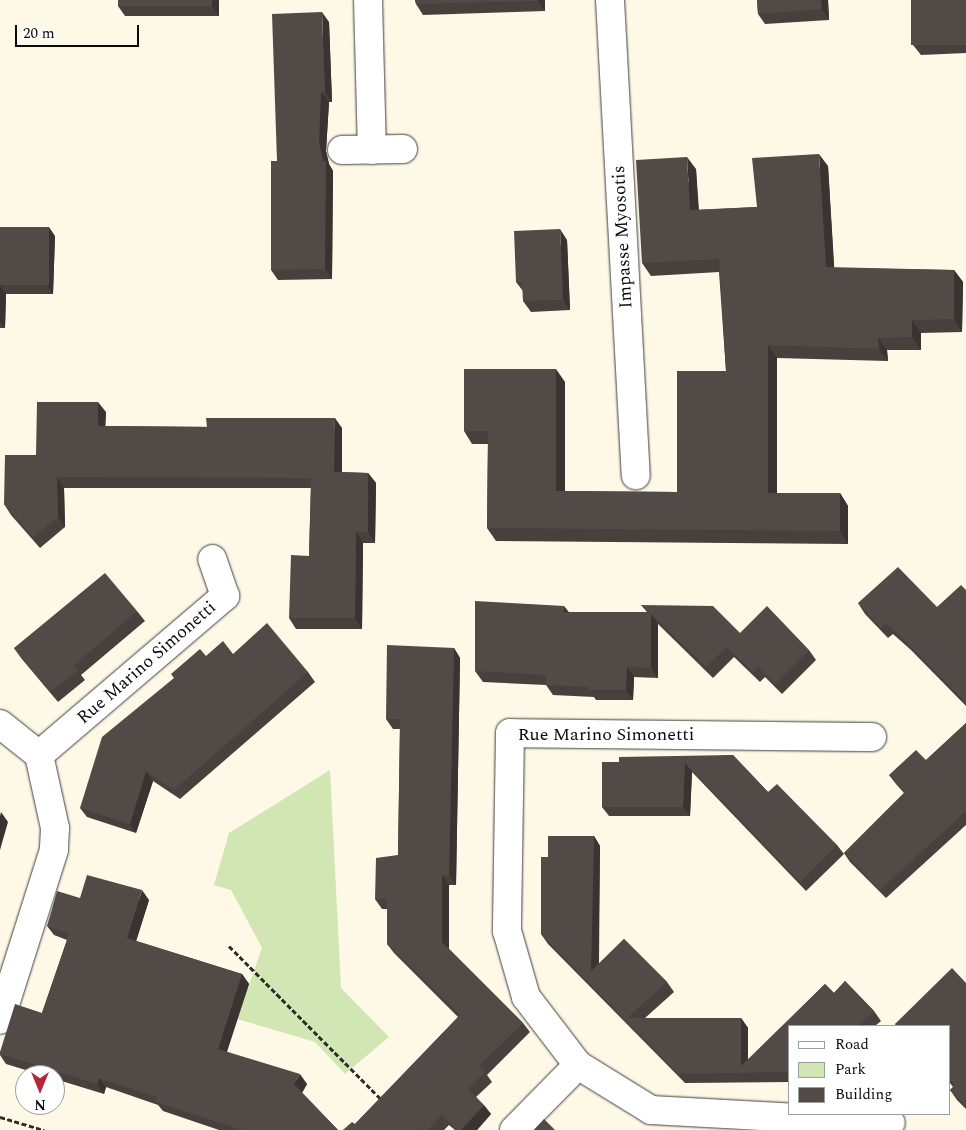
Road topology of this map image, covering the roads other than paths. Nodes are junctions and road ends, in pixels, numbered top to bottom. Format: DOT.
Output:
graph roads {
  1 [pos="368,0"];
  2 [pos="610,0"];
  3 [pos="403,149"];
  4 [pos="342,150"];
  5 [pos="372,150"];
  6 [pos="636,475"];
  7 [pos="212,559"];
  8 [pos="0,724"];
  9 [pos="872,737"];
  10 [pos="39,755"];
  11 [pos="0,1020"];
  12 [pos="578,1065"];
  13 [pos="891,1123"];
  14 [pos="514,1130"];
  1 -- 5 [label="street"];
  2 -- 6 [label="street, Impasse Myosotis"];
  3 -- 5 [label="street"];
  4 -- 5 [label="street"];
  7 -- 10 [label="street, Rue Marino Simonetti"];
  8 -- 10 [label="street"];
  9 -- 12 [label="street, Rue Marino Simonetti"];
  10 -- 11 [label="street"];
  12 -- 13 [label="street, Rue Marino Simonetti"];
  12 -- 14 [label="street"];
}
